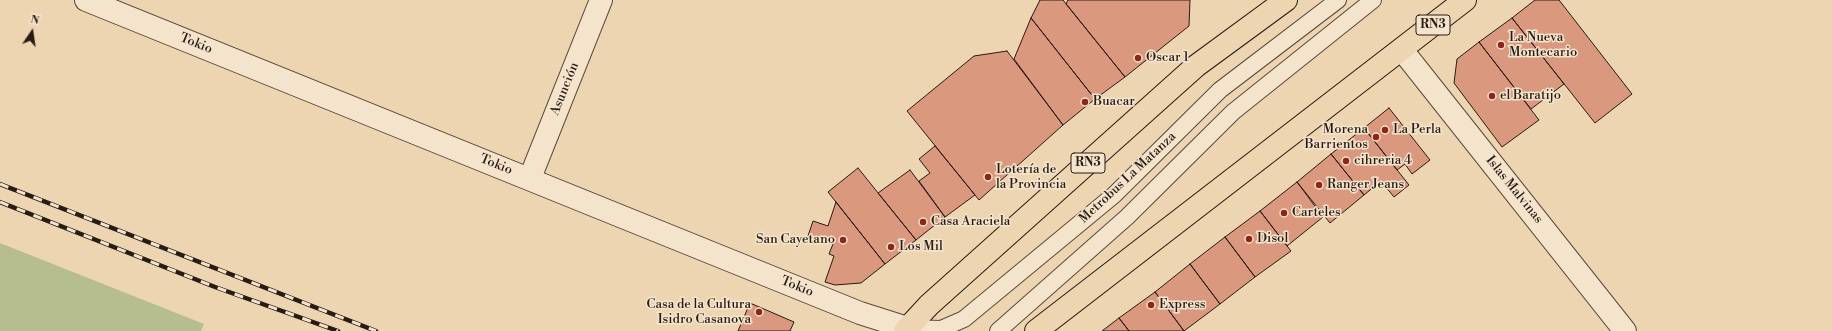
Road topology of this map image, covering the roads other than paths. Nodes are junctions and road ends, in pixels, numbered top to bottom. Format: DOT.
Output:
graph roads {
  1 [pos="86,0"];
  2 [pos="601,0"];
  3 [pos="1338,0"];
  4 [pos="1373,0"];
  5 [pos="1465,0"];
  6 [pos="1278,2"];
  7 [pos="1402,50"];
  8 [pos="530,178"];
  9 [pos="906,330"];
  10 [pos="998,331"];
  11 [pos="1036,331"];
  12 [pos="1626,331"];
  1 -- 8 [label="street, Tokio"];
  2 -- 8 [label="street, Asunción"];
  3 -- 9 [label="lane, Metrobus La Matanza"];
  4 -- 10 [label="lane, Metrobus La Matanza"];
  5 -- 7 [label="highway, RN3"];
  6 -- 9 [label="highway, RN3"];
  7 -- 11 [label="highway, RN3"];
  7 -- 12 [label="street, Islas Malvinas"];
  8 -- 9 [label="street, Tokio"];
}
